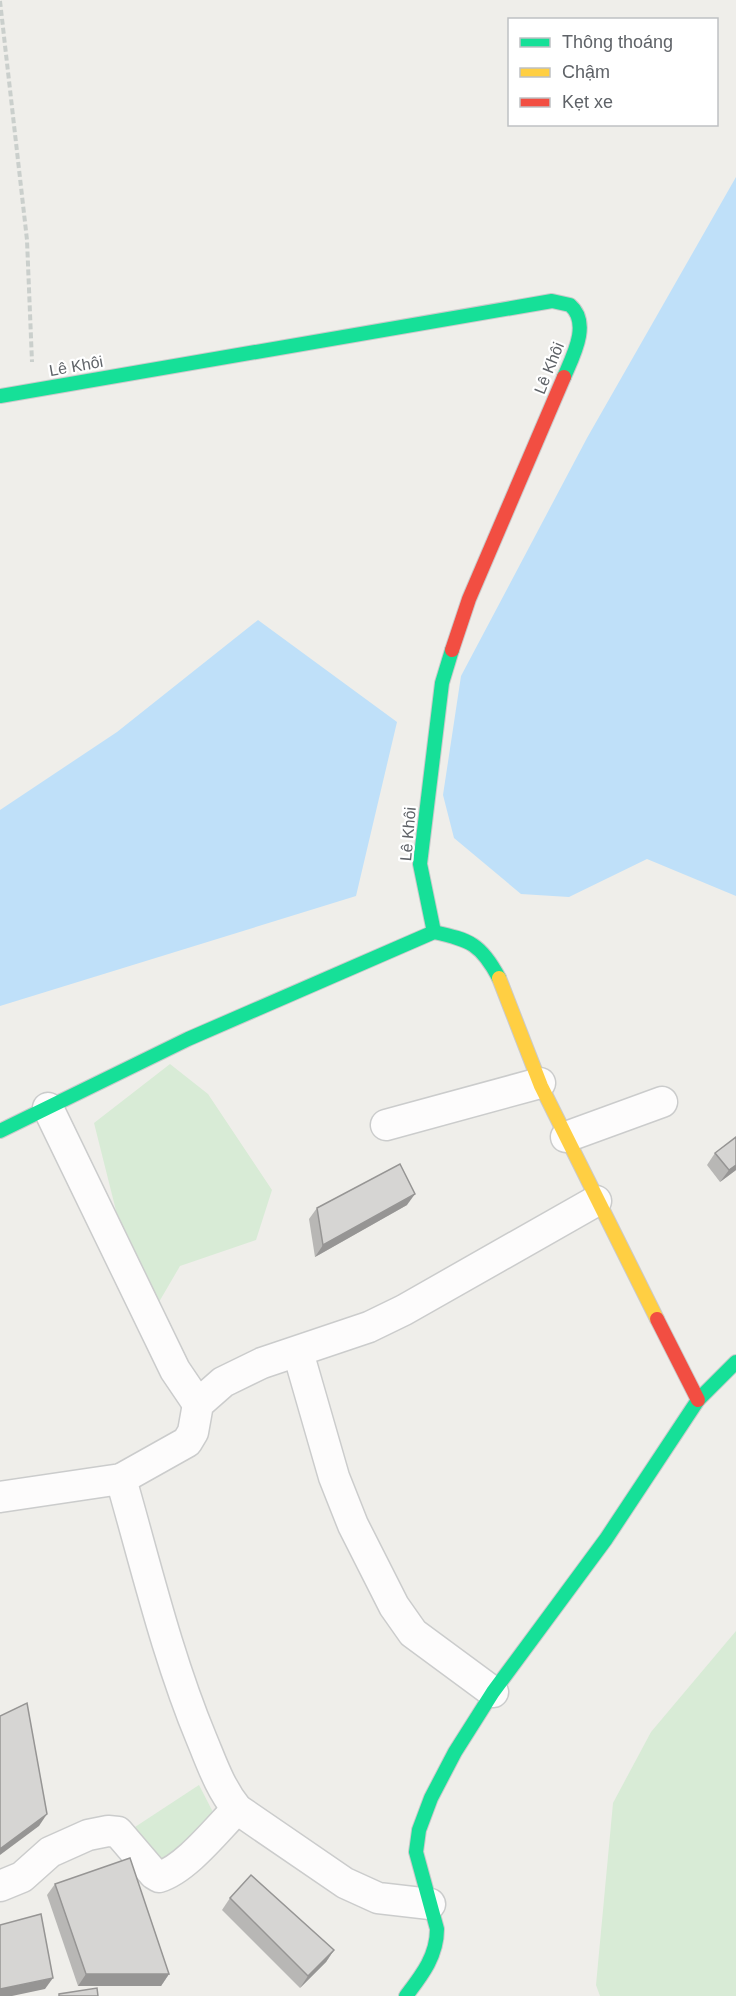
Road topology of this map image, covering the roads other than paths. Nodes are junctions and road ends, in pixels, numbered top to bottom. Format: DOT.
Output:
graph roads {
  1 [pos="0,396"];
  2 [pos="434,932"];
  3 [pos="540,1083"];
  4 [pos="662,1102"];
  5 [pos="48,1108"];
  6 [pos="386,1125"];
  7 [pos="0,1131"];
  8 [pos="566,1137"];
  9 [pos="596,1200"];
  10 [pos="298,1352"];
  11 [pos="736,1362"];
  12 [pos="698,1400"];
  13 [pos="198,1404"];
  14 [pos="121,1479"];
  15 [pos="0,1497"];
  16 [pos="493,1692"];
  17 [pos="237,1809"];
  18 [pos="0,1886"];
  19 [pos="430,1904"];
  20 [pos="406,1996"];
  1 -- 2 [label="street, Lê Khôi"];
  2 -- 3 [label="street"];
  2 -- 5 [label="street"];
  3 -- 6 [label="street"];
  3 -- 8 [label="street"];
  4 -- 8 [label="street"];
  5 -- 7 [label="street"];
  5 -- 13 [label="street"];
  8 -- 9 [label="street"];
  9 -- 10 [label="street"];
  9 -- 12 [label="street"];
  10 -- 13 [label="street"];
  10 -- 16 [label="street"];
  11 -- 12 [label="street"];
  12 -- 16 [label="street"];
  13 -- 14 [label="street"];
  14 -- 15 [label="street"];
  14 -- 17 [label="street"];
  16 -- 19 [label="street"];
  17 -- 18 [label="street"];
  17 -- 19 [label="street"];
  19 -- 20 [label="street"];
}
